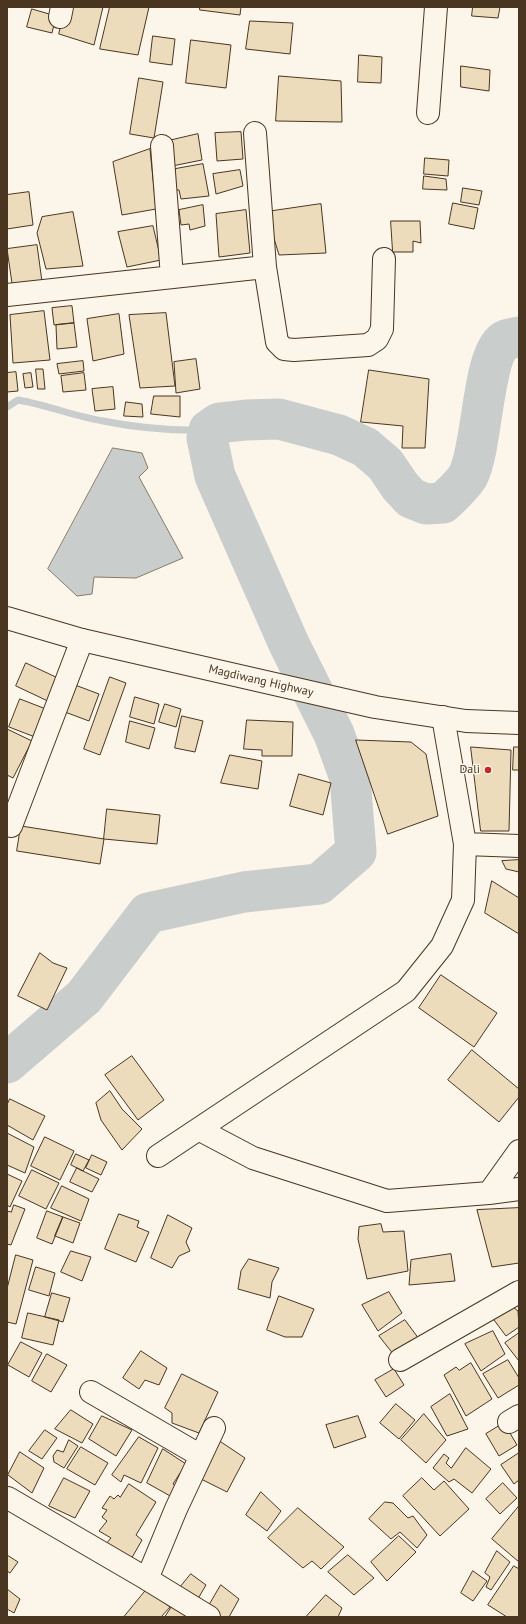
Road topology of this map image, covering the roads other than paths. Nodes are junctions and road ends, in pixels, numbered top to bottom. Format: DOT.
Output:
graph roads {
  1 [pos="436,7"];
  2 [pos="428,113"];
  3 [pos="255,134"];
  4 [pos="162,146"];
  5 [pos="384,259"];
  6 [pos="265,267"];
  7 [pos="172,277"];
  8 [pos="7,295"];
  9 [pos="7,618"];
  10 [pos="82,640"];
  11 [pos="443,717"];
  12 [pos="519,723"];
  13 [pos="11,826"];
  14 [pos="465,844"];
  15 [pos="519,846"];
  16 [pos="200,1130"];
  17 [pos="519,1151"];
  18 [pos="158,1156"];
  19 [pos="519,1189"];
  20 [pos="489,1193"];
  21 [pos="519,1292"];
  22 [pos="400,1360"];
  23 [pos="91,1392"];
  24 [pos="214,1428"];
  25 [pos="201,1456"];
  26 [pos="8,1498"];
  27 [pos="148,1578"];
  28 [pos="209,1617"];
  1 -- 2 [label="street"];
  3 -- 6 [label="street"];
  4 -- 7 [label="street"];
  5 -- 6 [label="street"];
  6 -- 7 [label="street"];
  7 -- 8 [label="street"];
  9 -- 10 [label="street, Magdiwang Highway"];
  10 -- 11 [label="street, Magdiwang Highway"];
  10 -- 13 [label="street"];
  11 -- 12 [label="street, Magdiwang Highway"];
  11 -- 14 [label="street"];
  14 -- 15 [label="street"];
  14 -- 16 [label="street"];
  16 -- 18 [label="street"];
  16 -- 20 [label="street"];
  17 -- 20 [label="street"];
  19 -- 20 [label="street"];
  21 -- 22 [label="street"];
  23 -- 25 [label="street"];
  24 -- 25 [label="street"];
  25 -- 27 [label="street"];
  26 -- 27 [label="street"];
  27 -- 28 [label="street"];
}
